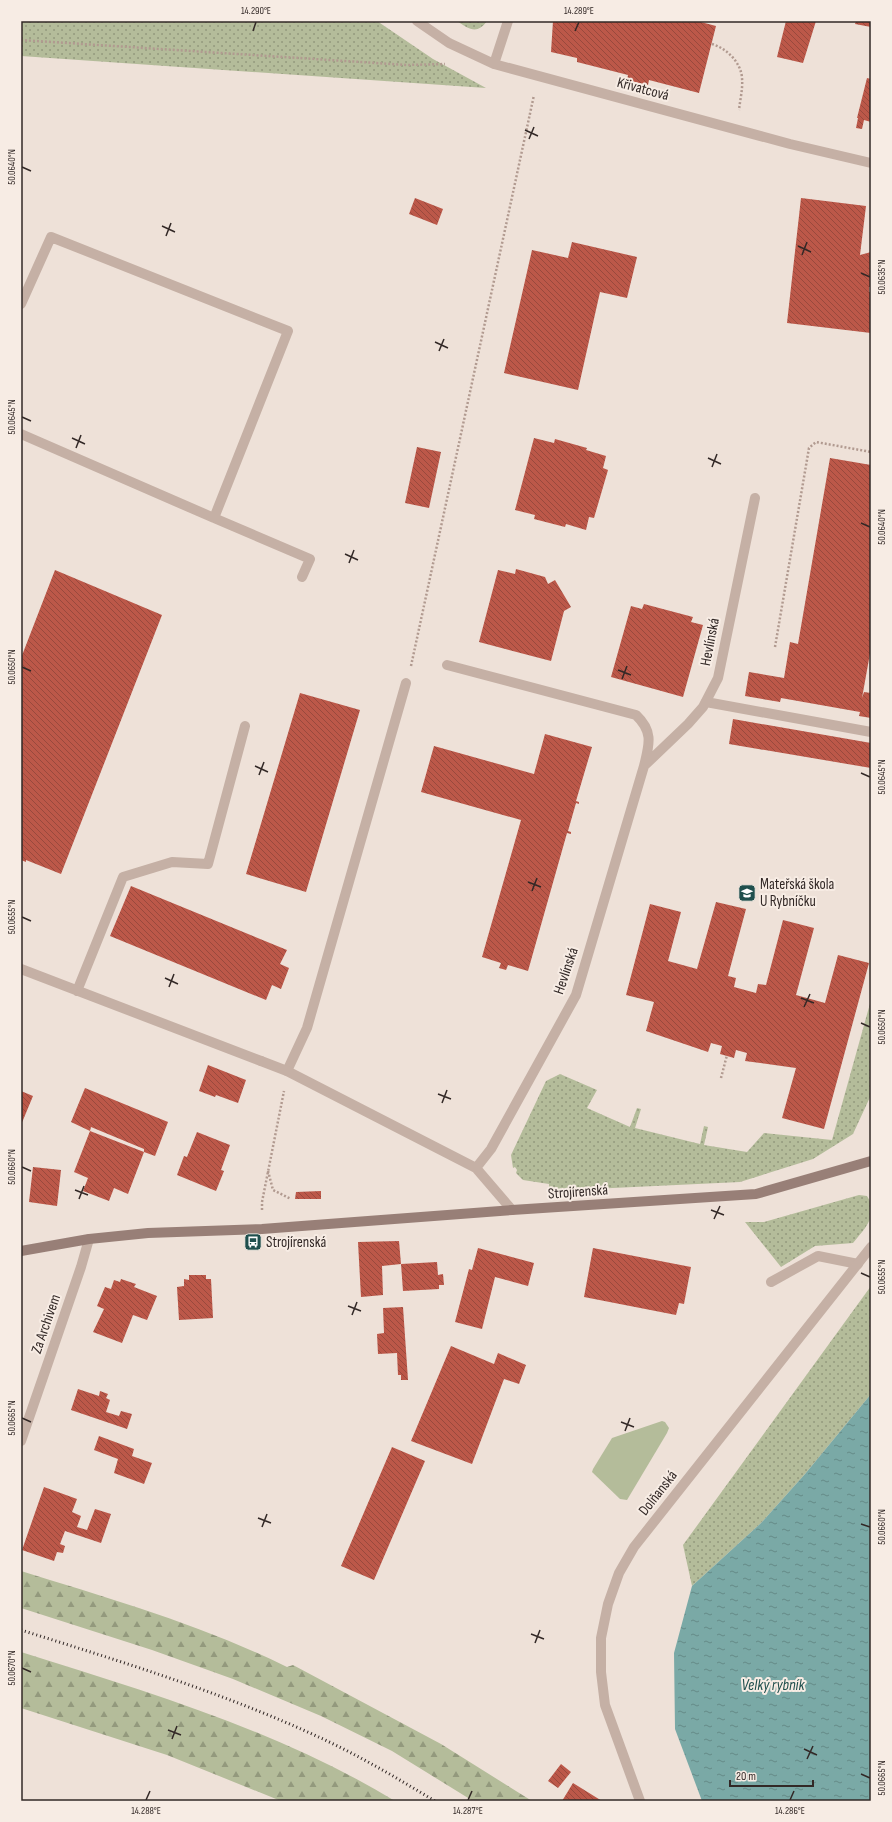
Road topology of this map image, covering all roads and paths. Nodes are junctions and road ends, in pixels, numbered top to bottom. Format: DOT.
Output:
graph roads {
  1 [pos="417,21"];
  2 [pos="508,21"];
  3 [pos="21,40"];
  4 [pos="712,44"];
  5 [pos="448,63"];
  6 [pos="494,64"];
  7 [pos="534,95"];
  8 [pos="738,115"];
  9 [pos="871,162"];
  10 [pos="21,304"];
  11 [pos="21,434"];
  12 [pos="871,452"];
  13 [pos="755,498"];
  14 [pos="214,518"];
  15 [pos="302,577"];
  16 [pos="775,647"];
  17 [pos="447,665"];
  18 [pos="406,683"];
  19 [pos="706,702"];
  20 [pos="245,726"];
  21 [pos="871,732"];
  22 [pos="644,766"];
  23 [pos="21,969"];
  24 [pos="77,991"];
  25 [pos="727,1056"];
  26 [pos="287,1071"];
  27 [pos="721,1078"];
  28 [pos="871,1162"];
  29 [pos="476,1168"];
  30 [pos="268,1170"];
  31 [pos="291,1199"];
  32 [pos="512,1210"];
  33 [pos="262,1229"];
  34 [pos="89,1238"];
  35 [pos="871,1247"];
  36 [pos="21,1251"];
  37 [pos="858,1264"];
  38 [pos="771,1282"];
  39 [pos="21,1441"];
  40 [pos="640,1801"];
  1 -- 6 [label="street, Křivatcová"];
  2 -- 6 [label="street"];
  3 -- 5 [label="path"];
  4 -- 8 [label="path"];
  6 -- 9 [label="street, Křivatcová"];
  7 -- 18 [label="path"];
  10 -- 14 [label="street"];
  11 -- 14 [label="street"];
  12 -- 16 [label="path"];
  13 -- 19 [label="street, Hevlínská"];
  14 -- 15 [label="street"];
  17 -- 22 [label="street, Hevlínská"];
  18 -- 26 [label="street"];
  19 -- 21 [label="street"];
  19 -- 22 [label="street, Hevlínská"];
  20 -- 24 [label="street"];
  22 -- 29 [label="street, Hevlínská"];
  23 -- 24 [label="street"];
  24 -- 26 [label="street"];
  25 -- 27 [label="path"];
  26 -- 29 [label="street"];
  26 -- 30 [label="path"];
  28 -- 32 [label="street, Strojírenská"];
  29 -- 32 [label="street"];
  30 -- 31 [label="path"];
  30 -- 33 [label="path"];
  32 -- 33 [label="street, Strojírenská"];
  33 -- 34 [label="street, Strojírenská"];
  34 -- 36 [label="street, Strojírenská"];
  34 -- 39 [label="street, Za Archivem"];
  35 -- 37 [label="street, Dolňanská"];
  37 -- 38 [label="street"];
  37 -- 40 [label="street, Dolňanská"];
}
